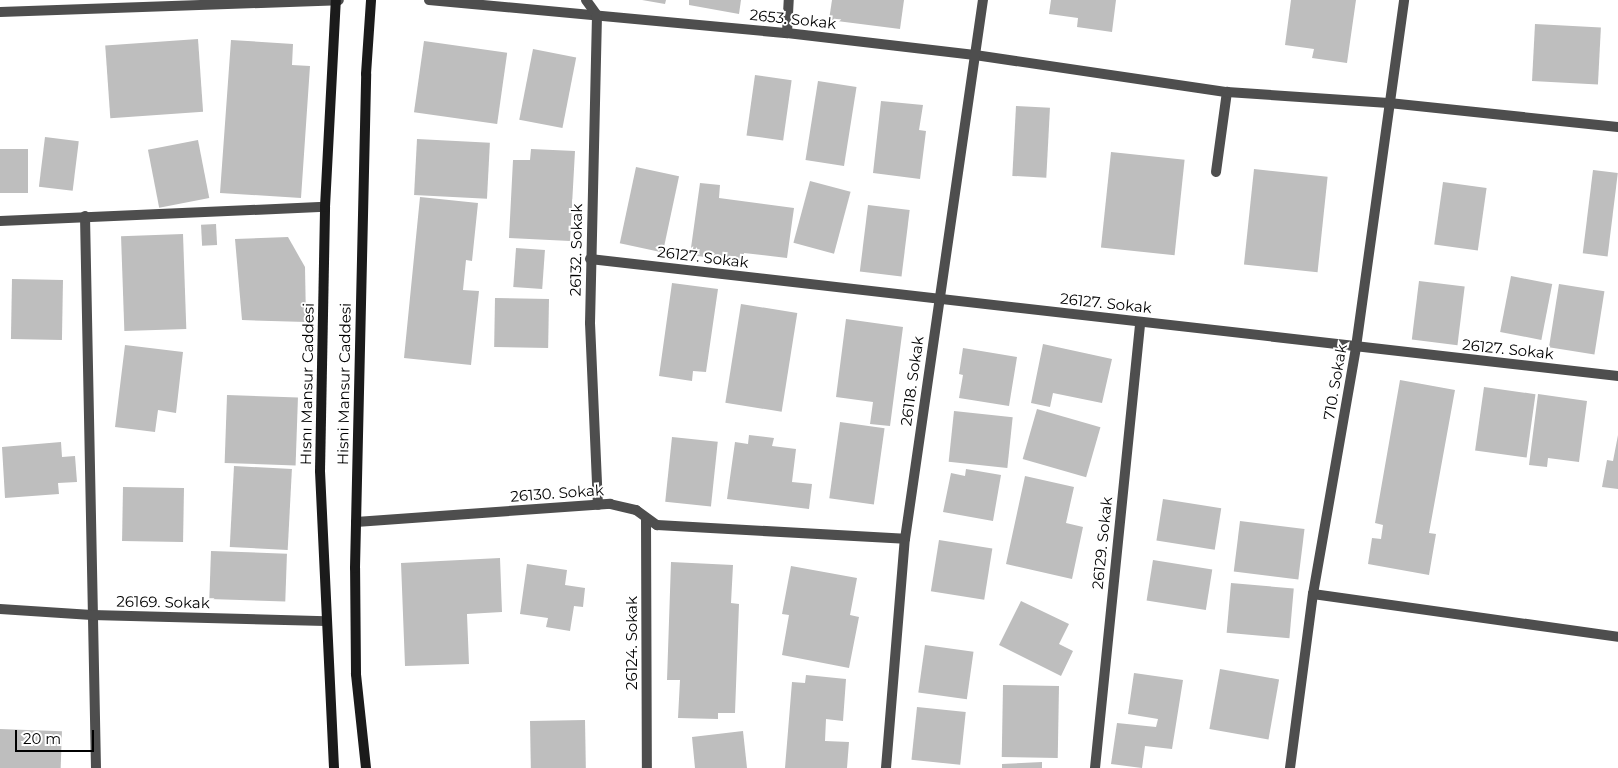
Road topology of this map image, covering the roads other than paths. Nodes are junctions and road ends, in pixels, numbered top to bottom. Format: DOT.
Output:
graph roads {
  1 [pos="337,0"];
  2 [pos="371,0"];
  3 [pos="429,0"];
  4 [pos="586,0"];
  5 [pos="789,0"];
  6 [pos="983,0"];
  7 [pos="1404,0"];
  8 [pos="89,5"];
  9 [pos="0,12"];
  10 [pos="597,16"];
  11 [pos="788,33"];
  12 [pos="975,55"];
  13 [pos="1227,92"];
  14 [pos="1389,103"];
  15 [pos="1618,127"];
  16 [pos="1216,172"];
  17 [pos="325,207"];
  18 [pos="85,216"];
  19 [pos="0,221"];
  20 [pos="590,259"];
  21 [pos="939,299"];
  22 [pos="1140,322"];
  23 [pos="1356,347"];
  24 [pos="1618,376"];
  25 [pos="598,505"];
  26 [pos="646,518"];
  27 [pos="356,522"];
  28 [pos="905,539"];
  29 [pos="1313,594"];
  30 [pos="0,609"];
  31 [pos="92,615"];
  32 [pos="326,621"];
  33 [pos="1618,637"];
  34 [pos="96,768"];
  35 [pos="334,768"];
  36 [pos="366,768"];
  37 [pos="647,768"];
  38 [pos="886,768"];
  39 [pos="1094,768"];
  40 [pos="1290,768"];
  1 -- 8 [label="street"];
  1 -- 17 [label="main road, Hısnı Mansur Caddesi"];
  2 -- 27 [label="main road, Hisni Mansur Caddesi"];
  3 -- 10 [label="street, 2653. Sokak"];
  4 -- 10 [label="street"];
  5 -- 11 [label="street"];
  6 -- 12 [label="street, 26118. Sokak"];
  7 -- 14 [label="street, 710. Sokak"];
  8 -- 9 [label="street"];
  10 -- 11 [label="street, 2653. Sokak"];
  10 -- 20 [label="street, 26132. Sokak"];
  11 -- 12 [label="street, 2653. Sokak"];
  12 -- 13 [label="street, 2653. Sokak"];
  12 -- 21 [label="street, 26118. Sokak"];
  13 -- 14 [label="street, 2653. Sokak"];
  13 -- 16 [label="street"];
  14 -- 15 [label="street, 2653. Sokak"];
  14 -- 23 [label="street, 710. Sokak"];
  17 -- 18 [label="street"];
  17 -- 32 [label="main road, Hısnı Mansur Caddesi"];
  18 -- 19 [label="street"];
  18 -- 31 [label="street"];
  20 -- 21 [label="street, 26127. Sokak"];
  20 -- 25 [label="street, 26132. Sokak"];
  21 -- 22 [label="street, 26127. Sokak"];
  21 -- 28 [label="street, 26118. Sokak"];
  22 -- 23 [label="street, 26127. Sokak"];
  22 -- 39 [label="street, 26129. Sokak"];
  23 -- 24 [label="street, 26127. Sokak"];
  23 -- 29 [label="street, 710. Sokak"];
  25 -- 26 [label="street, 26130. Sokak"];
  25 -- 27 [label="street, 26130. Sokak"];
  26 -- 28 [label="street, 26130. Sokak"];
  26 -- 37 [label="street, 26124. Sokak"];
  27 -- 36 [label="main road, Hisni Mansur Caddesi"];
  28 -- 38 [label="street, 26118. Sokak"];
  29 -- 33 [label="street"];
  29 -- 40 [label="street, 710. Sokak"];
  30 -- 31 [label="street, 26169. Sokak"];
  31 -- 32 [label="street, 26169. Sokak"];
  31 -- 34 [label="street"];
  32 -- 35 [label="main road, Hısnı Mansur Caddesi"];
}
